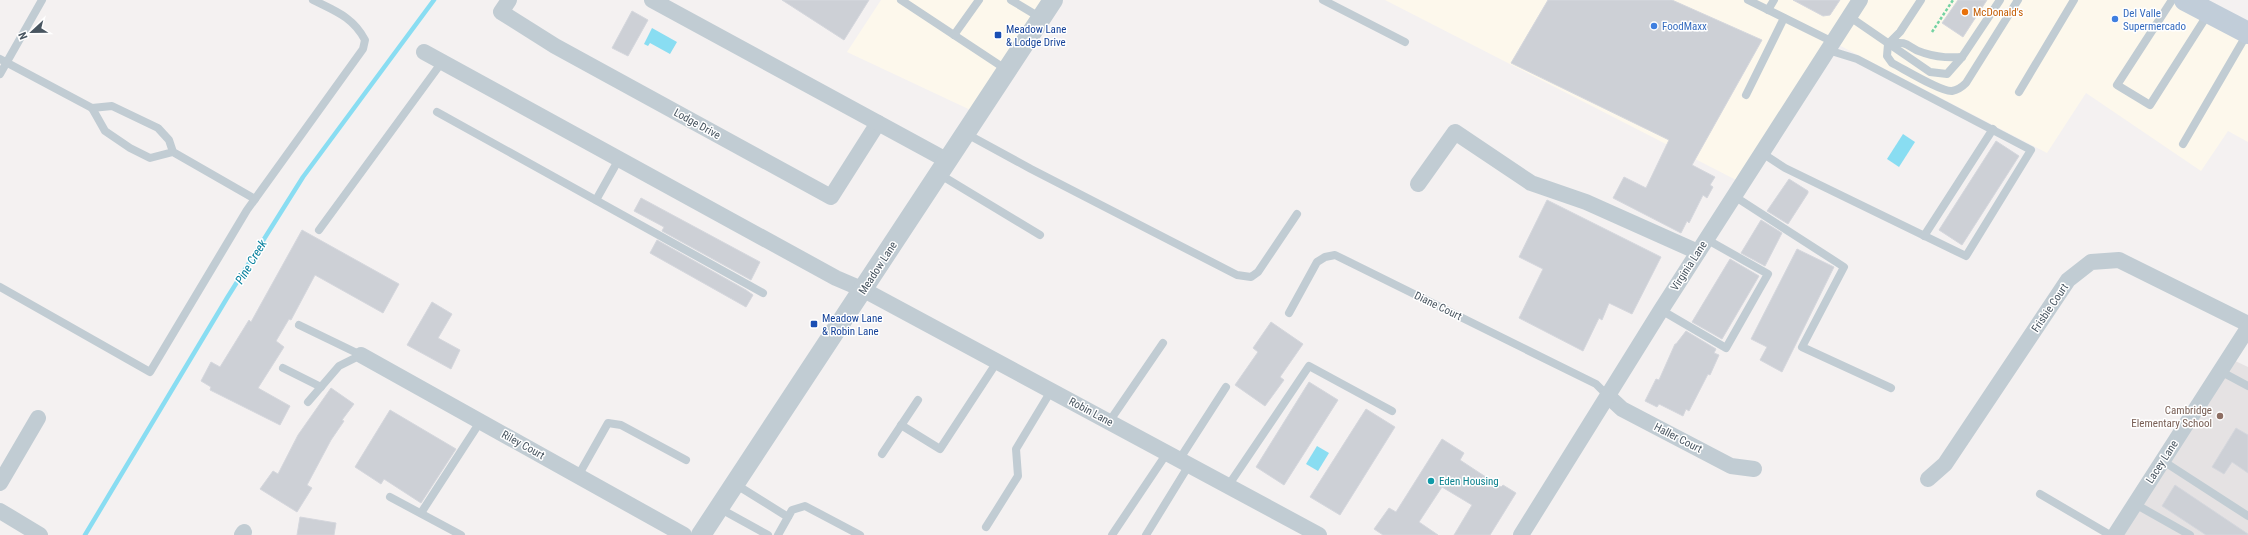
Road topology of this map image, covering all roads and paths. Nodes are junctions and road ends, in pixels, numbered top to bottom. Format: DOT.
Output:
graph roads {
  1 [pos="42,0"];
  2 [pos="312,0"];
  3 [pos="508,0"];
  4 [pos="652,0"];
  5 [pos="901,0"];
  6 [pos="979,0"];
  7 [pos="1011,0"];
  8 [pos="1053,0"];
  9 [pos="1323,0"];
  10 [pos="1748,0"];
  11 [pos="1774,0"];
  12 [pos="1860,0"];
  13 [pos="1921,0"];
  14 [pos="1953,0"];
  15 [pos="2000,0"];
  16 [pos="2018,0"];
  17 [pos="2074,0"];
  18 [pos="2172,0"];
  19 [pos="2185,0"];
  20 [pos="1768,10"];
  21 [pos="2210,12"];
  22 [pos="1850,16"];
  23 [pos="1041,18"];
  24 [pos="1784,18"];
  25 [pos="1932,32"];
  26 [pos="2248,33"];
  27 [pos="954,35"];
  28 [pos="1405,42"];
  29 [pos="1888,44"];
  30 [pos="1830,46"];
  31 [pos="424,52"];
  32 [pos="1962,58"];
  33 [pos="3,61"];
  34 [pos="442,62"];
  35 [pos="1007,71"];
  36 [pos="0,74"];
  37 [pos="2020,92"];
  38 [pos="1746,95"];
  39 [pos="92,108"];
  40 [pos="437,112"];
  41 [pos="878,123"];
  42 [pos="1992,129"];
  43 [pos="965,133"];
  44 [pos="2183,144"];
  45 [pos="173,152"];
  46 [pos="1762,153"];
  47 [pos="619,159"];
  48 [pos="943,167"];
  49 [pos="1418,184"];
  50 [pos="1734,196"];
  51 [pos="255,199"];
  52 [pos="596,200"];
  53 [pos="1297,214"];
  54 [pos="319,230"];
  55 [pos="1040,235"];
  56 [pos="1924,236"];
  57 [pos="1702,246"];
  58 [pos="0,287"];
  59 [pos="864,290"];
  60 [pos="764,293"];
  61 [pos="1661,310"];
  62 [pos="1289,313"];
  63 [pos="2248,324"];
  64 [pos="299,325"];
  65 [pos="2248,328"];
  66 [pos="1163,343"];
  67 [pos="361,355"];
  68 [pos="997,362"];
  69 [pos="283,368"];
  70 [pos="2220,371"];
  71 [pos="2248,386"];
  72 [pos="321,387"];
  73 [pos="1226,388"];
  74 [pos="1891,388"];
  75 [pos="1051,391"];
  76 [pos="1608,396"];
  77 [pos="918,400"];
  78 [pos="308,402"];
  79 [pos="1392,411"];
  80 [pos="38,418"];
  81 [pos="480,422"];
  82 [pos="1109,422"];
  83 [pos="901,425"];
  84 [pos="882,454"];
  85 [pos="1178,459"];
  86 [pos="686,460"];
  87 [pos="2163,461"];
  88 [pos="1754,469"];
  89 [pos="578,476"];
  90 [pos="1928,479"];
  91 [pos="0,482"];
  92 [pos="735,484"];
  93 [pos="1228,486"];
  94 [pos="2040,494"];
  95 [pos="390,497"];
  96 [pos="2135,504"];
  97 [pos="719,508"];
  98 [pos="0,511"];
  99 [pos="421,514"];
  100 [pos="2248,516"];
  101 [pos="788,517"];
  102 [pos="986,527"];
  103 [pos="1523,534"];
  104 [pos="40,535"];
  105 [pos="461,535"];
  106 [pos="684,535"];
  107 [pos="701,535"];
  108 [pos="768,535"];
  109 [pos="778,535"];
  110 [pos="860,535"];
  111 [pos="1112,535"];
  112 [pos="1146,535"];
  113 [pos="1319,535"];
  114 [pos="2110,535"];
  115 [pos="2115,535"];
  116 [pos="2190,535"];
  1 -- 33 [label="lane"];
  2 -- 51 [label="lane"];
  3 -- 41 [label="street, Lodge Drive"];
  4 -- 41 [label="street"];
  5 -- 27 [label="lane"];
  6 -- 27 [label="lane"];
  7 -- 23 [label="lane"];
  8 -- 23 [label="street, Meadow Lane"];
  9 -- 28 [label="lane"];
  10 -- 20 [label="lane"];
  11 -- 20 [label="lane"];
  12 -- 22 [label="street, Virginia Lane"];
  13 -- 29 [label="lane"];
  14 -- 25 [label="path"];
  15 -- 32 [label="lane"];
  16 -- 29 [label="lane"];
  17 -- 37 [label="lane"];
  18 -- 21 [label="lane"];
  19 -- 21 [label="main road"];
  20 -- 24 [label="lane"];
  21 -- 26 [label="main road"];
  22 -- 29 [label="lane"];
  22 -- 30 [label="street, Virginia Lane"];
  23 -- 35 [label="street, Meadow Lane"];
  24 -- 30 [label="lane"];
  24 -- 38 [label="lane"];
  26 -- 44 [label="lane"];
  27 -- 35 [label="lane"];
  29 -- 32 [label="lane"];
  29 -- 32 [label="lane"];
  30 -- 42 [label="lane"];
  30 -- 46 [label="street, Virginia Lane"];
  31 -- 34 [label="street, Robin Lane"];
  33 -- 36 [label="lane"];
  33 -- 39 [label="lane"];
  34 -- 47 [label="street, Robin Lane"];
  34 -- 54 [label="lane"];
  35 -- 43 [label="street, Meadow Lane"];
  39 -- 45 [label="lane"];
  39 -- 45 [label="lane"];
  40 -- 52 [label="lane"];
  41 -- 48 [label="street"];
  42 -- 56 [label="lane"];
  42 -- 56 [label="lane"];
  43 -- 48 [label="street, Meadow Lane"];
  43 -- 53 [label="lane"];
  45 -- 51 [label="lane"];
  46 -- 50 [label="street, Virginia Lane"];
  46 -- 56 [label="lane"];
  47 -- 52 [label="lane"];
  47 -- 59 [label="street, Robin Lane"];
  48 -- 55 [label="lane"];
  48 -- 59 [label="street, Meadow Lane"];
  49 -- 57 [label="street"];
  50 -- 57 [label="street, Virginia Lane"];
  50 -- 74 [label="lane"];
  51 -- 58 [label="lane"];
  52 -- 60 [label="lane"];
  57 -- 61 [label="street, Virginia Lane"];
  57 -- 61 [label="lane"];
  59 -- 68 [label="street, Robin Lane"];
  59 -- 92 [label="street, Meadow Lane"];
  61 -- 76 [label="street, Virginia Lane"];
  62 -- 76 [label="lane, Diane Court"];
  63 -- 90 [label="street, Frisbie Court"];
  64 -- 67 [label="lane"];
  65 -- 70 [label="street, Lacey Lane"];
  66 -- 82 [label="lane"];
  67 -- 72 [label="lane"];
  67 -- 81 [label="street, Riley Court"];
  68 -- 75 [label="street, Robin Lane"];
  68 -- 83 [label="lane"];
  69 -- 72 [label="lane"];
  70 -- 71 [label="lane"];
  70 -- 87 [label="street, Lacey Lane"];
  72 -- 78 [label="lane"];
  73 -- 85 [label="lane"];
  75 -- 82 [label="street, Robin Lane"];
  75 -- 102 [label="lane"];
  76 -- 88 [label="street, Haller Court"];
  76 -- 103 [label="street, Virginia Lane"];
  77 -- 83 [label="lane"];
  79 -- 93 [label="lane"];
  80 -- 91 [label="street"];
  81 -- 89 [label="street, Riley Court"];
  81 -- 99 [label="lane"];
  82 -- 85 [label="street, Robin Lane"];
  83 -- 84 [label="lane"];
  85 -- 93 [label="street, Robin Lane"];
  85 -- 111 [label="lane"];
  85 -- 112 [label="lane"];
  86 -- 89 [label="lane"];
  87 -- 96 [label="street, Lacey Lane"];
  87 -- 100 [label="lane"];
  89 -- 106 [label="street, Riley Court"];
  92 -- 97 [label="street, Meadow Lane"];
  92 -- 101 [label="lane"];
  93 -- 113 [label="street, Robin Lane"];
  94 -- 114 [label="lane"];
  95 -- 99 [label="lane"];
  96 -- 115 [label="street, Lacey Lane"];
  96 -- 116 [label="lane"];
  97 -- 107 [label="street, Meadow Lane"];
  97 -- 108 [label="lane"];
  98 -- 104 [label="street"];
  99 -- 105 [label="lane"];
  101 -- 109 [label="lane"];
  101 -- 110 [label="lane"];
}
